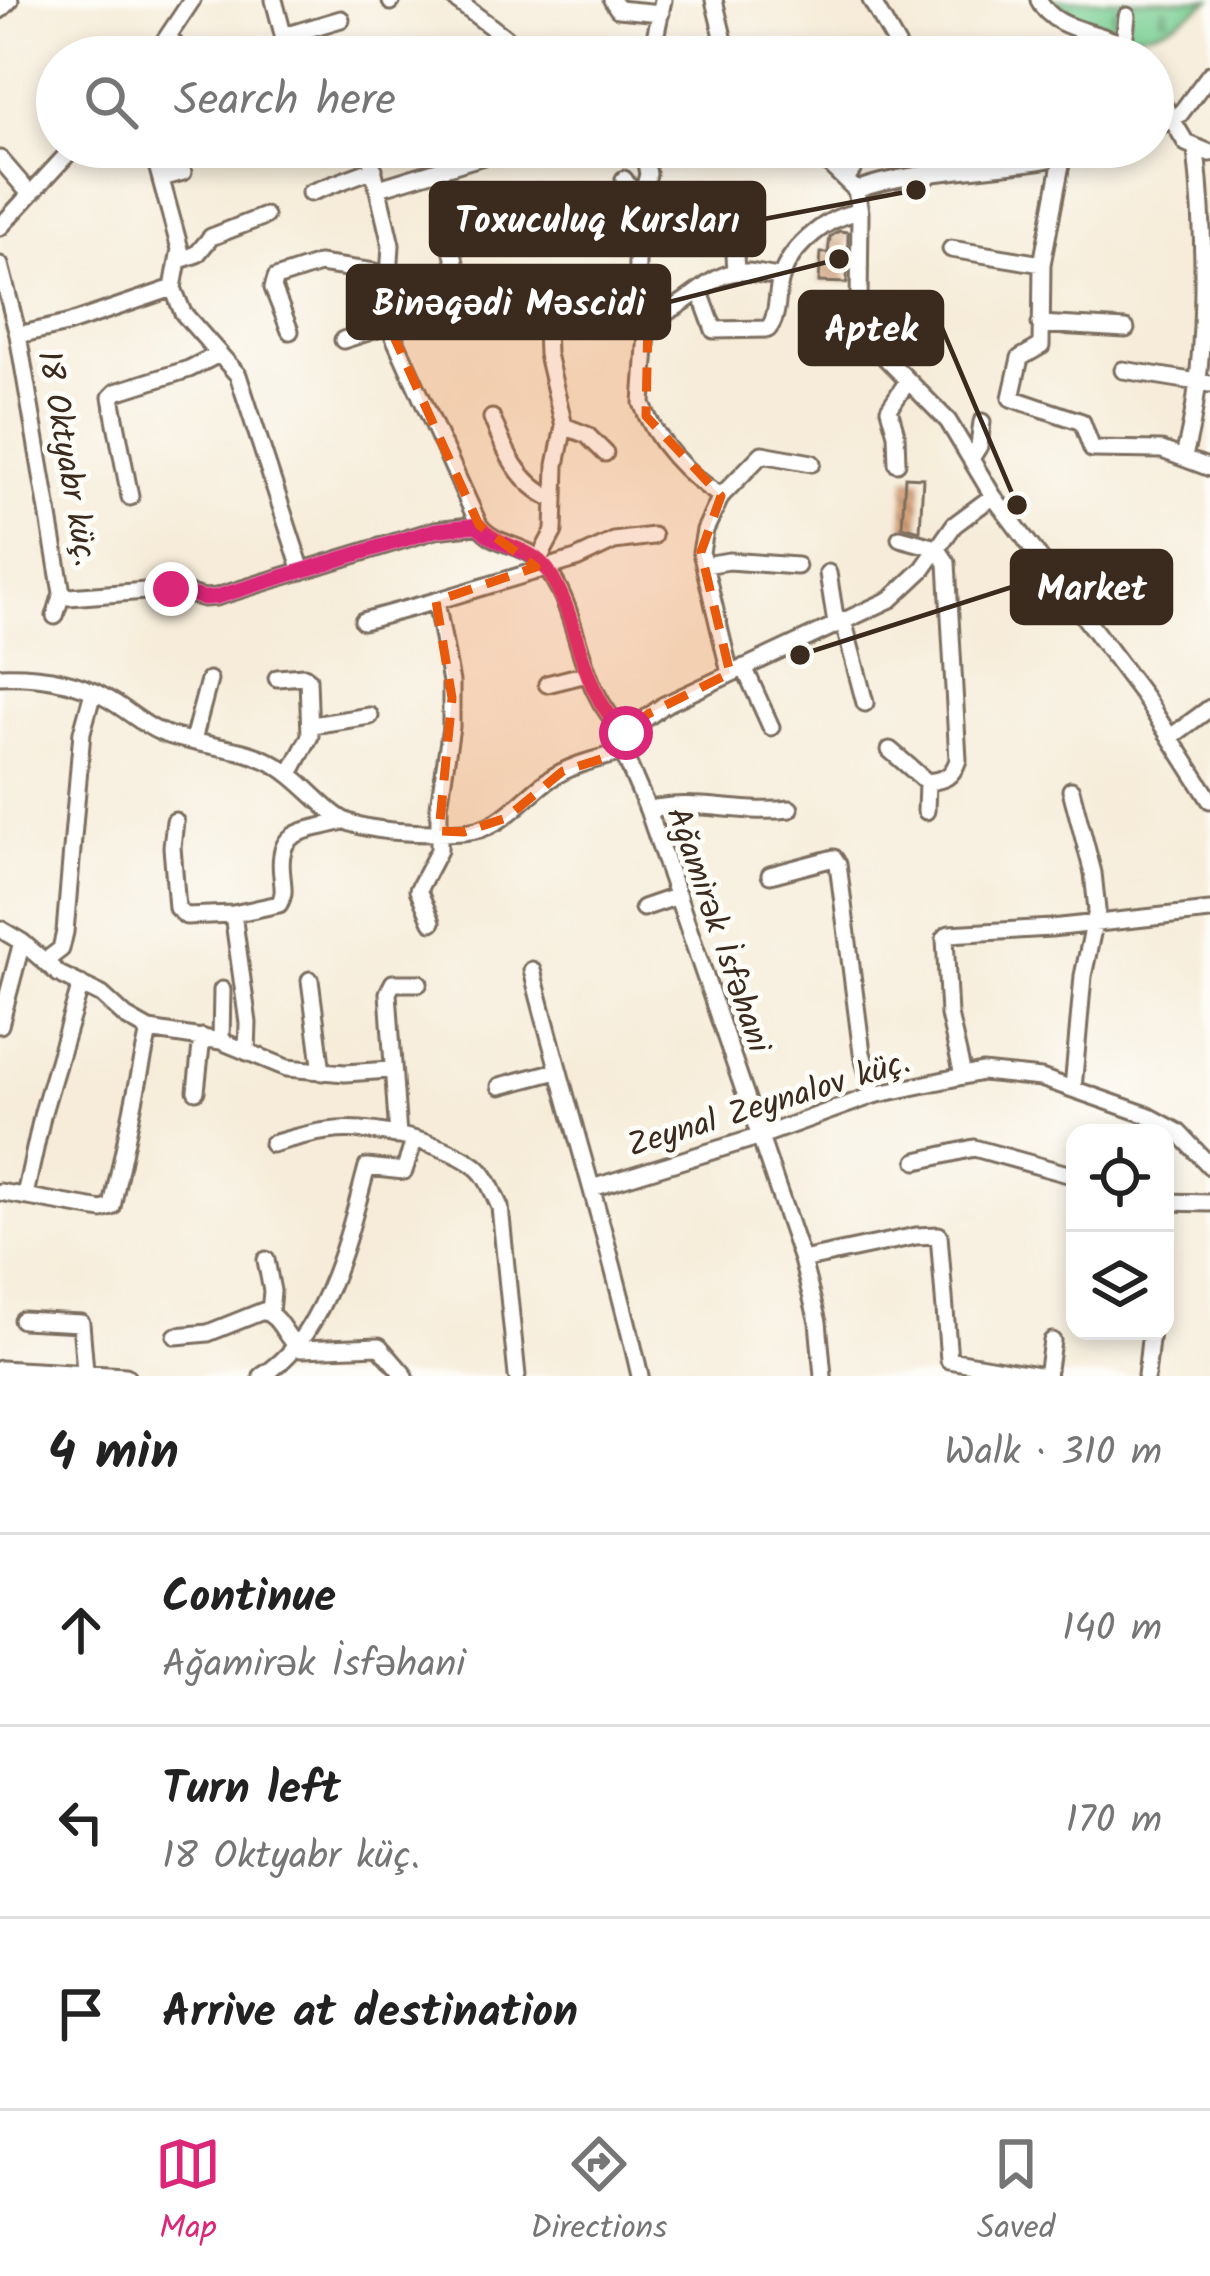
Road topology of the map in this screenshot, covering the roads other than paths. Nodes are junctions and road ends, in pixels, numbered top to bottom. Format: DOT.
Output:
graph roads {
  1 [pos="10,0"];
  2 [pos="192,0"];
  3 [pos="274,0"];
  4 [pos="456,0"];
  5 [pos="612,0"];
  6 [pos="714,0"];
  7 [pos="871,0"];
  8 [pos="1040,0"];
  9 [pos="476,7"];
  10 [pos="662,7"];
  11 [pos="0,10"];
  12 [pos="1127,16"];
  13 [pos="341,19"];
  14 [pos="170,36"];
  15 [pos="284,36"];
  16 [pos="507,36"];
  17 [pos="723,36"];
  18 [pos="892,36"];
  19 [pos="1094,36"];
  20 [pos="1129,36"];
  21 [pos="1210,74"];
  22 [pos="1174,118"];
  23 [pos="1174,123"];
  24 [pos="1203,152"];
  25 [pos="0,159"];
  26 [pos="55,168"];
  27 [pos="159,168"];
  28 [pos="444,168"];
  29 [pos="647,168"];
  30 [pos="834,168"];
  31 [pos="855,168"];
  32 [pos="928,168"];
  33 [pos="992,168"];
  34 [pos="1060,168"];
  35 [pos="374,170"];
  36 [pos="183,172"];
  37 [pos="929,176"];
  38 [pos="162,178"];
  39 [pos="624,179"];
  40 [pos="851,184"];
  41 [pos="379,188"];
  42 [pos="310,193"];
  43 [pos="31,194"];
  44 [pos="638,208"];
  45 [pos="573,212"];
  46 [pos="860,212"];
  47 [pos="445,214"];
  48 [pos="265,216"];
  49 [pos="0,227"];
  50 [pos="717,227"];
  51 [pos="951,250"];
  52 [pos="181,260"];
  53 [pos="1042,264"];
  54 [pos="0,265"];
  55 [pos="736,272"];
  56 [pos="781,277"];
  57 [pos="173,288"];
  58 [pos="389,290"];
  59 [pos="457,292"];
  60 [pos="700,292"];
  61 [pos="545,300"];
  62 [pos="642,315"];
  63 [pos="1040,324"];
  64 [pos="390,326"];
  65 [pos="1126,329"];
  66 [pos="290,331"];
  67 [pos="18,335"];
  68 [pos="343,340"];
  69 [pos="219,354"];
  70 [pos="1123,370"];
  71 [pos="907,382"];
  72 [pos="1204,382"];
  73 [pos="492,418"];
  74 [pos="982,422"];
  75 [pos="565,426"];
  76 [pos="605,453"];
  77 [pos="1184,456"];
  78 [pos="972,457"];
  79 [pos="812,463"];
  80 [pos="897,464"];
  81 [pos="1210,469"];
  82 [pos="722,496"];
  83 [pos="993,496"];
  84 [pos="130,497"];
  85 [pos="554,499"];
  86 [pos="478,525"];
  87 [pos="653,536"];
  88 [pos="900,538"];
  89 [pos="937,548"];
  90 [pos="542,563"];
  91 [pos="705,565"];
  92 [pos="797,566"];
  93 [pos="302,571"];
  94 [pos="828,573"];
  95 [pos="1067,590"];
  96 [pos="62,593"];
  97 [pos="436,601"];
  98 [pos="1030,610"];
  99 [pos="56,616"];
  100 [pos="363,621"];
  101 [pos="839,621"];
  102 [pos="737,670"];
  103 [pos="586,674"];
  104 [pos="0,676"];
  105 [pos="277,678"];
  106 [pos="209,680"];
  107 [pos="547,685"];
  108 [pos="93,692"];
  109 [pos="866,704"];
  110 [pos="1210,708"];
  111 [pos="370,716"];
  112 [pos="312,725"];
  113 [pos="771,727"];
  114 [pos="626,733"];
  115 [pos="1172,736"];
  116 [pos="193,740"];
  117 [pos="890,750"];
  118 [pos="623,752"];
  119 [pos="290,773"];
  120 [pos="927,782"];
  121 [pos="1071,790"];
  122 [pos="1209,796"];
  123 [pos="790,809"];
  124 [pos="648,810"];
  125 [pos="926,811"];
  126 [pos="175,821"];
  127 [pos="343,821"];
  128 [pos="439,831"];
  129 [pos="770,875"];
  130 [pos="678,896"];
  131 [pos="643,908"];
  132 [pos="1210,911"];
  133 [pos="233,914"];
  134 [pos="432,922"];
  135 [pos="1095,923"];
  136 [pos="0,929"];
  137 [pos="22,941"];
  138 [pos="44,962"];
  139 [pos="532,970"];
  140 [pos="310,980"];
  141 [pos="418,982"];
  142 [pos="81,984"];
  143 [pos="222,990"];
  144 [pos="0,1025"];
  145 [pos="149,1030"];
  146 [pos="202,1037"];
  147 [pos="221,1041"];
  148 [pos="247,1052"];
  149 [pos="390,1070"];
  150 [pos="557,1071"];
  151 [pos="322,1072"];
  152 [pos="963,1076"];
  153 [pos="500,1086"];
  154 [pos="1073,1089"];
  155 [pos="196,1091"];
  156 [pos="874,1095"];
  157 [pos="761,1136"];
  158 [pos="406,1138"];
  159 [pos="272,1144"];
  160 [pos="916,1161"];
  161 [pos="1210,1166"];
  162 [pos="1066,1174"];
  163 [pos="592,1188"];
  164 [pos="0,1195"];
  165 [pos="25,1196"];
  166 [pos="1174,1202"];
  167 [pos="1210,1203"];
  168 [pos="266,1260"];
  169 [pos="802,1260"];
  170 [pos="270,1312"];
  171 [pos="22,1320"];
  172 [pos="176,1336"];
  173 [pos="1150,1340"];
  174 [pos="1052,1341"];
  175 [pos="294,1345"];
  176 [pos="949,1368"];
  177 [pos="0,1369"];
  178 [pos="85,1371"];
  179 [pos="126,1376"];
  180 [pos="262,1376"];
  181 [pos="406,1376"];
  182 [pos="517,1376"];
  183 [pos="640,1376"];
  184 [pos="823,1376"];
  185 [pos="1045,1376"];
  186 [pos="1146,1376"];
  1 -- 11 [label="street"];
  2 -- 14 [label="street"];
  3 -- 15 [label="street"];
  4 -- 9 [label="street"];
  5 -- 10 [label="street"];
  6 -- 17 [label="street"];
  7 -- 18 [label="street"];
  8 -- 19 [label="street"];
  9 -- 16 [label="street"];
  12 -- 20 [label="street"];
  13 -- 15 [label="street"];
  21 -- 22 [label="street"];
  23 -- 24 [label="street"];
  24 -- 72 [label="street"];
  25 -- 43 [label="street"];
  26 -- 43 [label="street"];
  27 -- 38 [label="street"];
  28 -- 41 [label="street"];
  29 -- 44 [label="street"];
  30 -- 40 [label="street"];
  31 -- 40 [label="street"];
  32 -- 37 [label="street"];
  33 -- 37 [label="street"];
  34 -- 53 [label="street"];
  35 -- 41 [label="street"];
  35 -- 42 [label="street"];
  36 -- 38 [label="street"];
  37 -- 40 [label="street"];
  38 -- 52 [label="street"];
  39 -- 44 [label="street"];
  40 -- 46 [label="street"];
  41 -- 58 [label="street"];
  43 -- 49 [label="street"];
  44 -- 45 [label="street"];
  44 -- 62 [label="street"];
  46 -- 56 [label="street"];
  46 -- 71 [label="street"];
  47 -- 59 [label="street"];
  48 -- 52 [label="street"];
  50 -- 55 [label="street"];
  51 -- 53 [label="street"];
  52 -- 57 [label="street"];
  53 -- 63 [label="street"];
  54 -- 67 [label="street, 18 Oktyabr küç."];
  55 -- 56 [label="street"];
  55 -- 60 [label="street"];
  56 -- 60 [label="street"];
  57 -- 67 [label="street"];
  57 -- 69 [label="street"];
  58 -- 59 [label="street"];
  58 -- 64 [label="street"];
  58 -- 66 [label="street"];
  59 -- 61 [label="street"];
  60 -- 62 [label="street"];
  61 -- 62 [label="street"];
  61 -- 75 [label="street"];
  62 -- 82 [label="street"];
  63 -- 65 [label="street"];
  63 -- 77 [label="street"];
  64 -- 68 [label="street"];
  64 -- 86 [label="street"];
  67 -- 96 [label="street, 18 Oktyabr küç."];
  69 -- 84 [label="street"];
  69 -- 93 [label="street"];
  70 -- 72 [label="street"];
  71 -- 78 [label="street"];
  71 -- 80 [label="street"];
  72 -- 77 [label="street"];
  73 -- 85 [label="street"];
  74 -- 78 [label="street"];
  75 -- 76 [label="street"];
  75 -- 85 [label="street"];
  77 -- 81 [label="street"];
  78 -- 83 [label="street"];
  79 -- 82 [label="street"];
  82 -- 91 [label="street"];
  83 -- 89 [label="street"];
  83 -- 95 [label="street"];
  85 -- 90 [label="street"];
  86 -- 90 [label="street"];
  86 -- 93 [label="street, 18 Oktyabr küç."];
  87 -- 90 [label="street"];
  88 -- 89 [label="street"];
  89 -- 101 [label="street"];
  89 -- 120 [label="street"];
  90 -- 97 [label="street"];
  90 -- 103 [label="street"];
  91 -- 92 [label="street"];
  91 -- 102 [label="street"];
  93 -- 96 [label="street, 18 Oktyabr küç."];
  94 -- 101 [label="street"];
  95 -- 98 [label="street"];
  95 -- 115 [label="street"];
  96 -- 99 [label="street"];
  97 -- 100 [label="street"];
  97 -- 128 [label="street"];
  101 -- 102 [label="street"];
  101 -- 109 [label="street"];
  102 -- 113 [label="street"];
  102 -- 114 [label="street"];
  103 -- 107 [label="street"];
  103 -- 114 [label="street"];
  104 -- 108 [label="street"];
  105 -- 112 [label="street"];
  106 -- 116 [label="street"];
  108 -- 116 [label="street"];
  108 -- 138 [label="street"];
  110 -- 115 [label="street"];
  111 -- 112 [label="street"];
  112 -- 119 [label="street"];
  114 -- 118 [label="street"];
  115 -- 122 [label="street"];
  116 -- 119 [label="street"];
  117 -- 120 [label="street"];
  118 -- 124 [label="street, Ağamirək İsfəhani"];
  118 -- 128 [label="street"];
  119 -- 127 [label="street"];
  120 -- 125 [label="street"];
  121 -- 135 [label="street"];
  123 -- 124 [label="street"];
  124 -- 130 [label="street, Ağamirək İsfəhani"];
  126 -- 133 [label="street"];
  127 -- 128 [label="street"];
  127 -- 133 [label="street"];
  128 -- 134 [label="street"];
  129 -- 156 [label="street"];
  130 -- 131 [label="street"];
  130 -- 157 [label="street, Ağamirək İsfəhani"];
  132 -- 135 [label="street, Zeynal Zeynalov küç."];
  133 -- 148 [label="street"];
  135 -- 152 [label="street, Zeynal Zeynalov küç."];
  135 -- 154 [label="street"];
  136 -- 137 [label="street"];
  137 -- 138 [label="street"];
  137 -- 144 [label="street"];
  138 -- 142 [label="street"];
  139 -- 150 [label="street"];
  140 -- 151 [label="street"];
  141 -- 149 [label="street"];
  142 -- 145 [label="street"];
  142 -- 165 [label="street"];
  143 -- 147 [label="street"];
  145 -- 146 [label="street"];
  145 -- 165 [label="street"];
  146 -- 147 [label="street"];
  146 -- 155 [label="street"];
  147 -- 148 [label="street"];
  148 -- 151 [label="street"];
  149 -- 151 [label="street"];
  149 -- 158 [label="street"];
  150 -- 153 [label="street"];
  150 -- 163 [label="street"];
  152 -- 154 [label="street, Zeynal Zeynalov küç."];
  152 -- 156 [label="street, Zeynal Zeynalov küç."];
  154 -- 161 [label="street, Zeynal Zeynalov küç."];
  156 -- 157 [label="street, Zeynal Zeynalov küç."];
  157 -- 163 [label="street, Zeynal Zeynalov küç."];
  157 -- 169 [label="street, Ağamirək İsfəhani"];
  158 -- 159 [label="street"];
  158 -- 175 [label="street"];
  158 -- 182 [label="street"];
  160 -- 162 [label="street"];
  163 -- 183 [label="street"];
  164 -- 165 [label="street"];
  166 -- 167 [label="street"];
  168 -- 170 [label="street"];
  169 -- 176 [label="street"];
  169 -- 184 [label="street, Ağamirək İsfəhani"];
  170 -- 172 [label="street"];
  170 -- 175 [label="street"];
  171 -- 178 [label="street"];
  173 -- 186 [label="street"];
  174 -- 185 [label="street"];
  175 -- 180 [label="street"];
  175 -- 181 [label="street"];
  176 -- 185 [label="street"];
  177 -- 178 [label="street"];
  178 -- 179 [label="street"];
}
